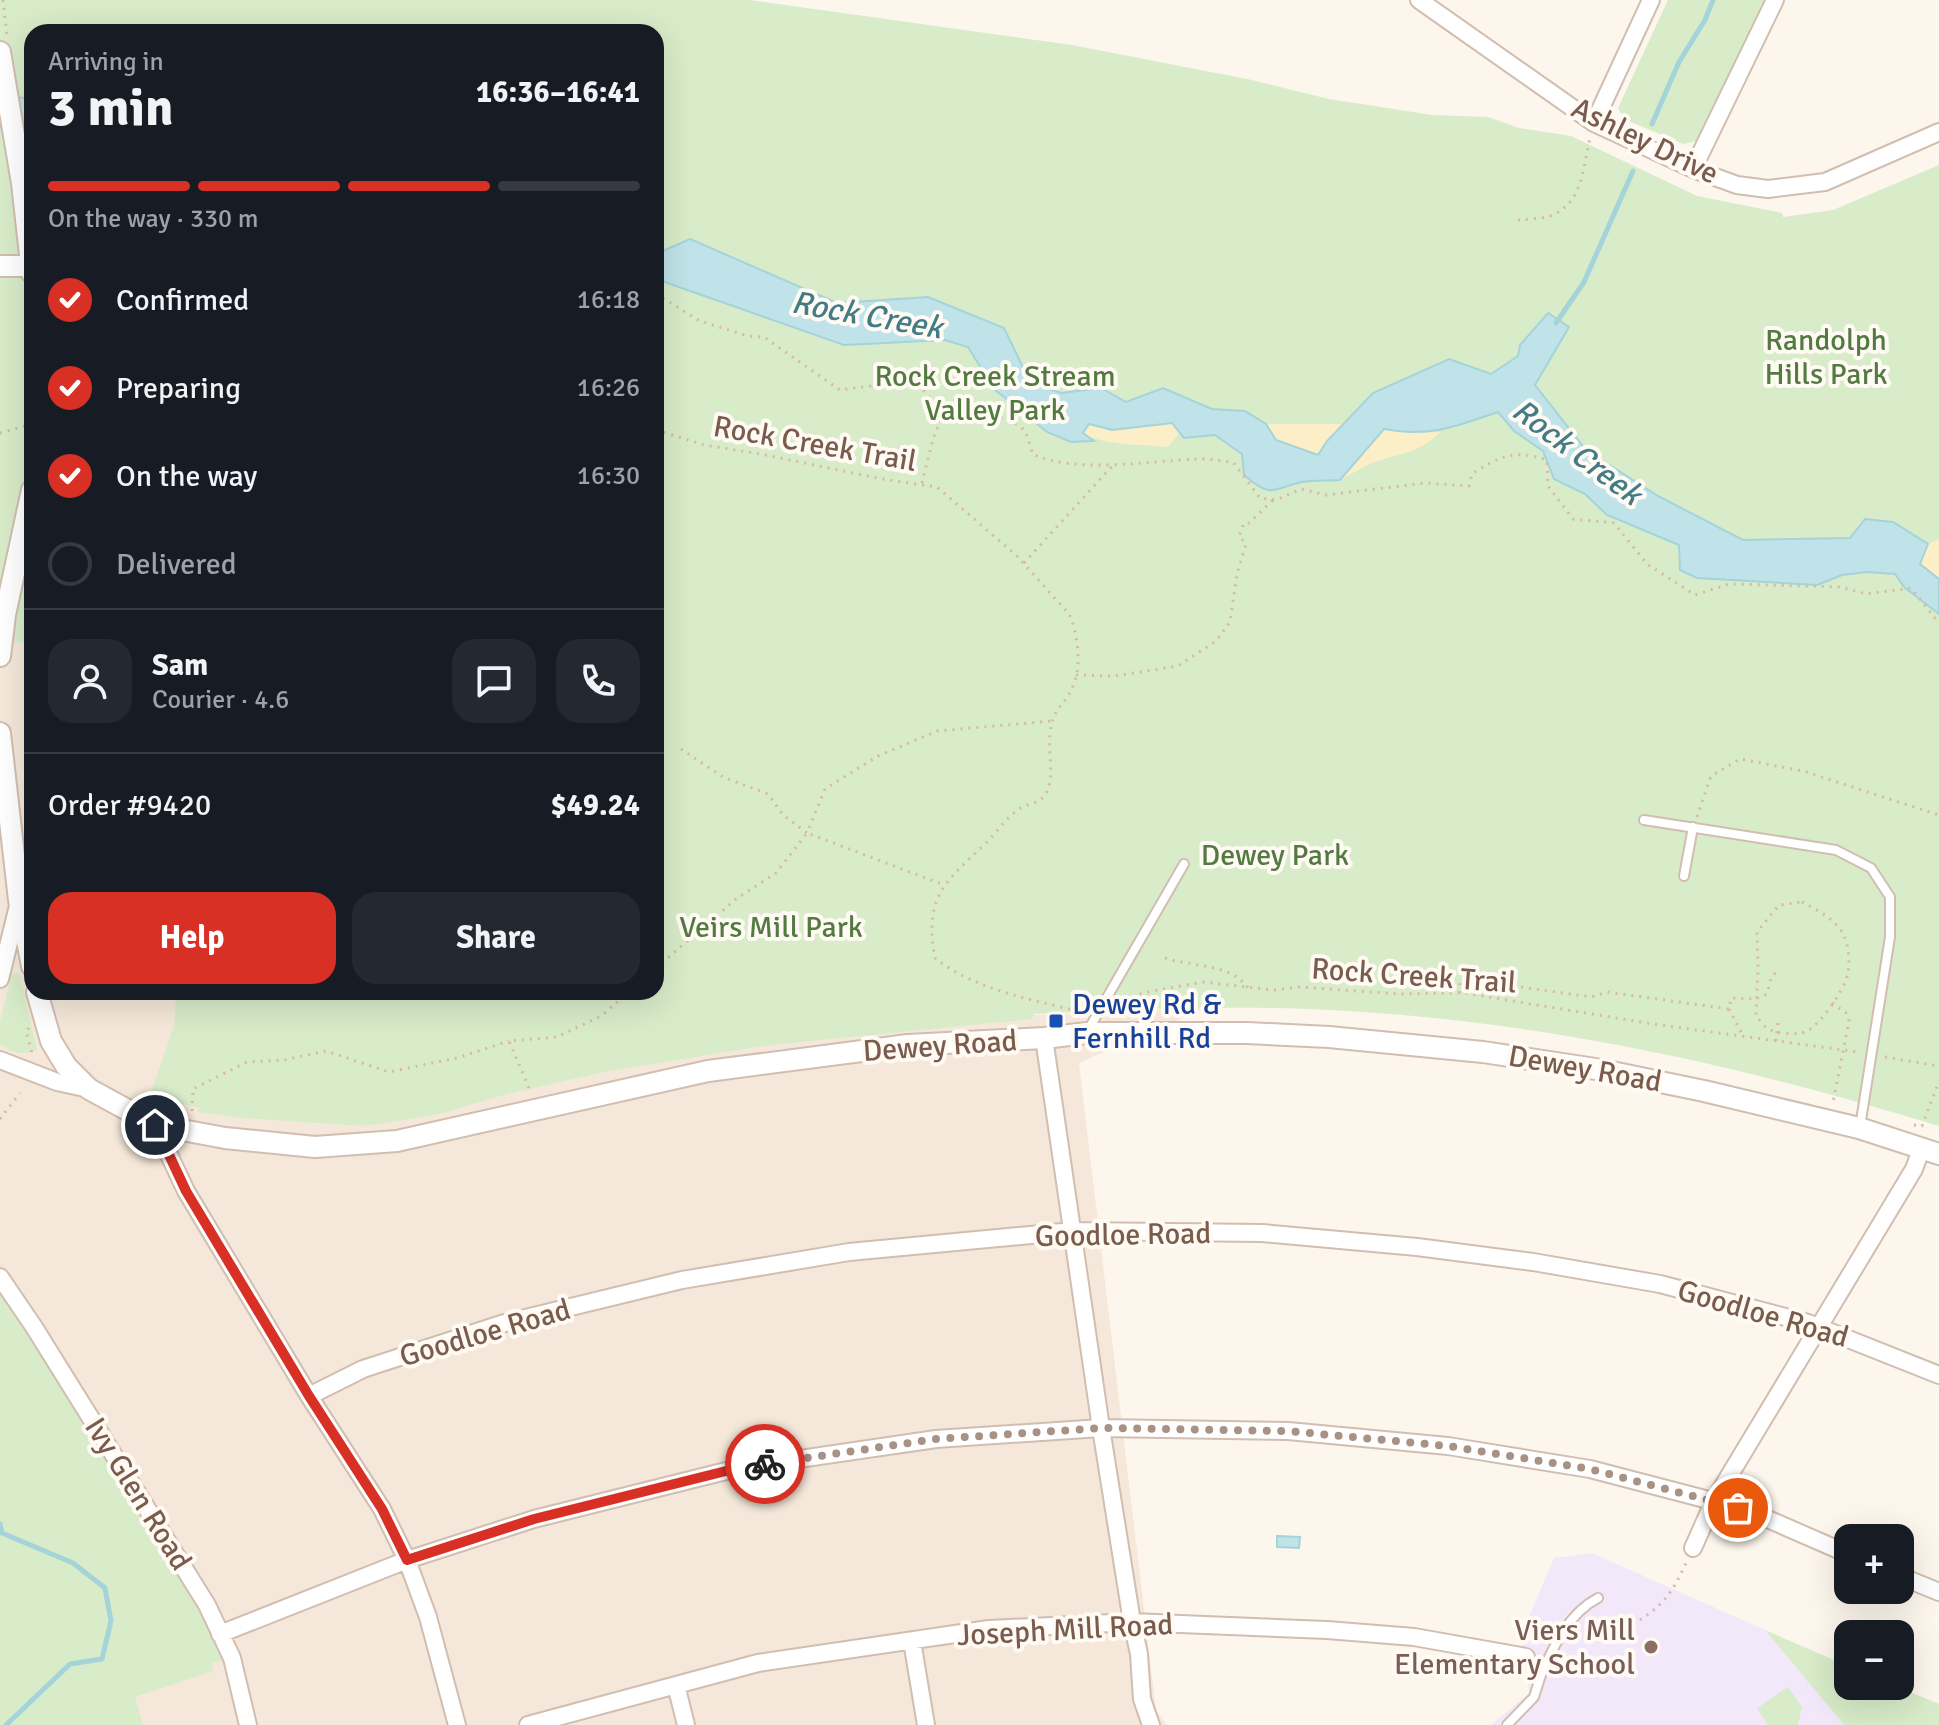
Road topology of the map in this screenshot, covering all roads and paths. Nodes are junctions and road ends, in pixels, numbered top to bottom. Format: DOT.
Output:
graph roads {
  1 [pos="3,0"];
  2 [pos="1419,0"];
  3 [pos="1651,0"];
  4 [pos="1775,0"];
  5 [pos="4,47"];
  6 [pos="1594,123"];
  7 [pos="1939,132"];
  8 [pos="1693,169"];
  9 [pos="24,202"];
  10 [pos="1518,220"];
  11 [pos="0,266"];
  12 [pos="24,269"];
  13 [pos="664,299"];
  14 [pos="943,413"];
  15 [pos="24,426"];
  16 [pos="664,432"];
  17 [pos="0,433"];
  18 [pos="1113,465"];
  19 [pos="922,483"];
  20 [pos="1273,500"];
  21 [pos="24,527"];
  22 [pos="1024,563"];
  23 [pos="1939,623"];
  24 [pos="0,656"];
  25 [pos="1076,675"];
  26 [pos="1052,721"];
  27 [pos="0,733"];
  28 [pos="681,749"];
  29 [pos="1939,815"];
  30 [pos="1644,820"];
  31 [pos="1693,827"];
  32 [pos="807,833"];
  33 [pos="1184,864"];
  34 [pos="1684,876"];
  35 [pos="944,885"];
  36 [pos="19,900"];
  37 [pos="24,925"];
  38 [pos="1165,958"];
  39 [pos="664,961"];
  40 [pos="1778,970"];
  41 [pos="0,979"];
  42 [pos="1248,988"];
  43 [pos="1459,993"];
  44 [pos="1755,999"];
  45 [pos="39,1000"];
  46 [pos="620,1000"];
  47 [pos="1832,1003"];
  48 [pos="1729,1009"];
  49 [pos="1112,1015"];
  50 [pos="1778,1022"];
  51 [pos="1087,1023"];
  52 [pos="29,1028"];
  53 [pos="1777,1032"];
  54 [pos="1743,1036"];
  55 [pos="1044,1038"];
  56 [pos="509,1041"];
  57 [pos="1776,1041"];
  58 [pos="1845,1050"];
  59 [pos="32,1053"];
  60 [pos="1863,1053"];
  61 [pos="1884,1057"];
  62 [pos="0,1060"];
  63 [pos="1939,1066"];
  64 [pos="1939,1081"];
  65 [pos="529,1088"];
  66 [pos="89,1089"];
  67 [pos="20,1093"];
  68 [pos="1833,1104"];
  69 [pos="0,1119"];
  70 [pos="155,1125"];
  71 [pos="1922,1126"];
  72 [pos="1859,1128"];
  73 [pos="190,1131"];
  74 [pos="1930,1150"];
  75 [pos="1073,1231"];
  76 [pos="0,1277"];
  77 [pos="1820,1327"];
  78 [pos="1939,1375"];
  79 [pos="309,1396"];
  80 [pos="1101,1428"];
  81 [pos="1714,1501"];
  82 [pos="1693,1548"];
  83 [pos="1834,1548"];
  84 [pos="407,1560"];
  85 [pos="1681,1574"];
  86 [pos="1914,1582"];
  87 [pos="1939,1592"];
  88 [pos="1598,1598"];
  89 [pos="1132,1622"];
  90 [pos="1633,1624"];
  91 [pos="220,1634"];
  92 [pos="912,1641"];
  93 [pos="1526,1657"];
  94 [pos="1541,1675"];
  95 [pos="676,1685"];
  96 [pos="248,1725"];
  97 [pos="457,1725"];
  98 [pos="528,1725"];
  99 [pos="686,1725"];
  100 [pos="926,1725"];
  101 [pos="1151,1725"];
  102 [pos="1507,1725"];
  1 -- 5 [label="path"];
  2 -- 6 [label="street, Ashley Drive"];
  3 -- 6 [label="street"];
  4 -- 8 [label="street"];
  5 -- 9 [label="street"];
  6 -- 8 [label="street, Ashley Drive"];
  6 -- 10 [label="path"];
  7 -- 8 [label="street, Ashley Drive"];
  11 -- 12 [label="street"];
  13 -- 14 [label="path"];
  14 -- 18 [label="path"];
  14 -- 19 [label="path"];
  15 -- 17 [label="path"];
  16 -- 19 [label="path, Rock Creek Trail"];
  18 -- 20 [label="path"];
  18 -- 22 [label="path"];
  19 -- 22 [label="path, Rock Creek Trail"];
  20 -- 23 [label="path"];
  20 -- 25 [label="path"];
  21 -- 24 [label="street"];
  22 -- 25 [label="path, Rock Creek Trail"];
  25 -- 26 [label="path"];
  26 -- 32 [label="path"];
  26 -- 35 [label="path"];
  27 -- 36 [label="street"];
  28 -- 32 [label="path"];
  29 -- 31 [label="path"];
  30 -- 31 [label="lane"];
  31 -- 34 [label="lane"];
  31 -- 72 [label="lane"];
  32 -- 35 [label="path"];
  32 -- 39 [label="path"];
  33 -- 51 [label="lane"];
  35 -- 51 [label="path"];
  36 -- 37 [label="street"];
  36 -- 41 [label="street"];
  38 -- 42 [label="path"];
  40 -- 44 [label="path"];
  42 -- 43 [label="path, Rock Creek Trail"];
  42 -- 49 [label="path, Rock Creek Trail"];
  43 -- 48 [label="path"];
  43 -- 54 [label="path, Rock Creek Trail"];
  44 -- 47 [label="path"];
  44 -- 48 [label="path"];
  44 -- 53 [label="path"];
  45 -- 66 [label="street"];
  46 -- 56 [label="path"];
  47 -- 53 [label="path"];
  47 -- 58 [label="path"];
  48 -- 54 [label="path"];
  50 -- 53 [label="path"];
  51 -- 55 [label="street, Dewey Road"];
  51 -- 72 [label="street, Dewey Road"];
  52 -- 59 [label="path"];
  53 -- 57 [label="path"];
  54 -- 57 [label="path, Rock Creek Trail"];
  55 -- 73 [label="street, Dewey Road"];
  55 -- 75 [label="street"];
  56 -- 65 [label="path"];
  56 -- 73 [label="path"];
  57 -- 58 [label="path, Rock Creek Trail"];
  58 -- 60 [label="path, Rock Creek Trail"];
  58 -- 68 [label="path"];
  61 -- 63 [label="path"];
  62 -- 66 [label="street, Dewey Road"];
  64 -- 71 [label="path"];
  66 -- 70 [label="street, Dewey Road"];
  67 -- 69 [label="path"];
  70 -- 73 [label="street, Dewey Road"];
  70 -- 79 [label="street"];
  72 -- 74 [label="street, Dewey Road"];
  74 -- 77 [label="street"];
  75 -- 77 [label="street, Goodloe Road"];
  75 -- 79 [label="street, Goodloe Road"];
  75 -- 80 [label="street"];
  76 -- 91 [label="street, Ivy Glen Road"];
  77 -- 78 [label="street, Goodloe Road"];
  77 -- 81 [label="street"];
  79 -- 84 [label="street"];
  80 -- 81 [label="street"];
  80 -- 84 [label="street"];
  80 -- 89 [label="street"];
  81 -- 82 [label="street"];
  81 -- 83 [label="street"];
  84 -- 91 [label="street"];
  84 -- 97 [label="street"];
  85 -- 90 [label="path"];
  86 -- 87 [label="street"];
  88 -- 94 [label="lane"];
  89 -- 92 [label="street, Joseph Mill Road"];
  89 -- 93 [label="street, Joseph Mill Road"];
  89 -- 101 [label="street"];
  91 -- 96 [label="street, Ivy Glen Road"];
  92 -- 95 [label="street, Joseph Mill Road"];
  92 -- 100 [label="street"];
  93 -- 94 [label="lane, Joseph Mill Road"];
  94 -- 102 [label="lane"];
  95 -- 98 [label="street, Joseph Mill Road"];
  95 -- 99 [label="street"];
}
